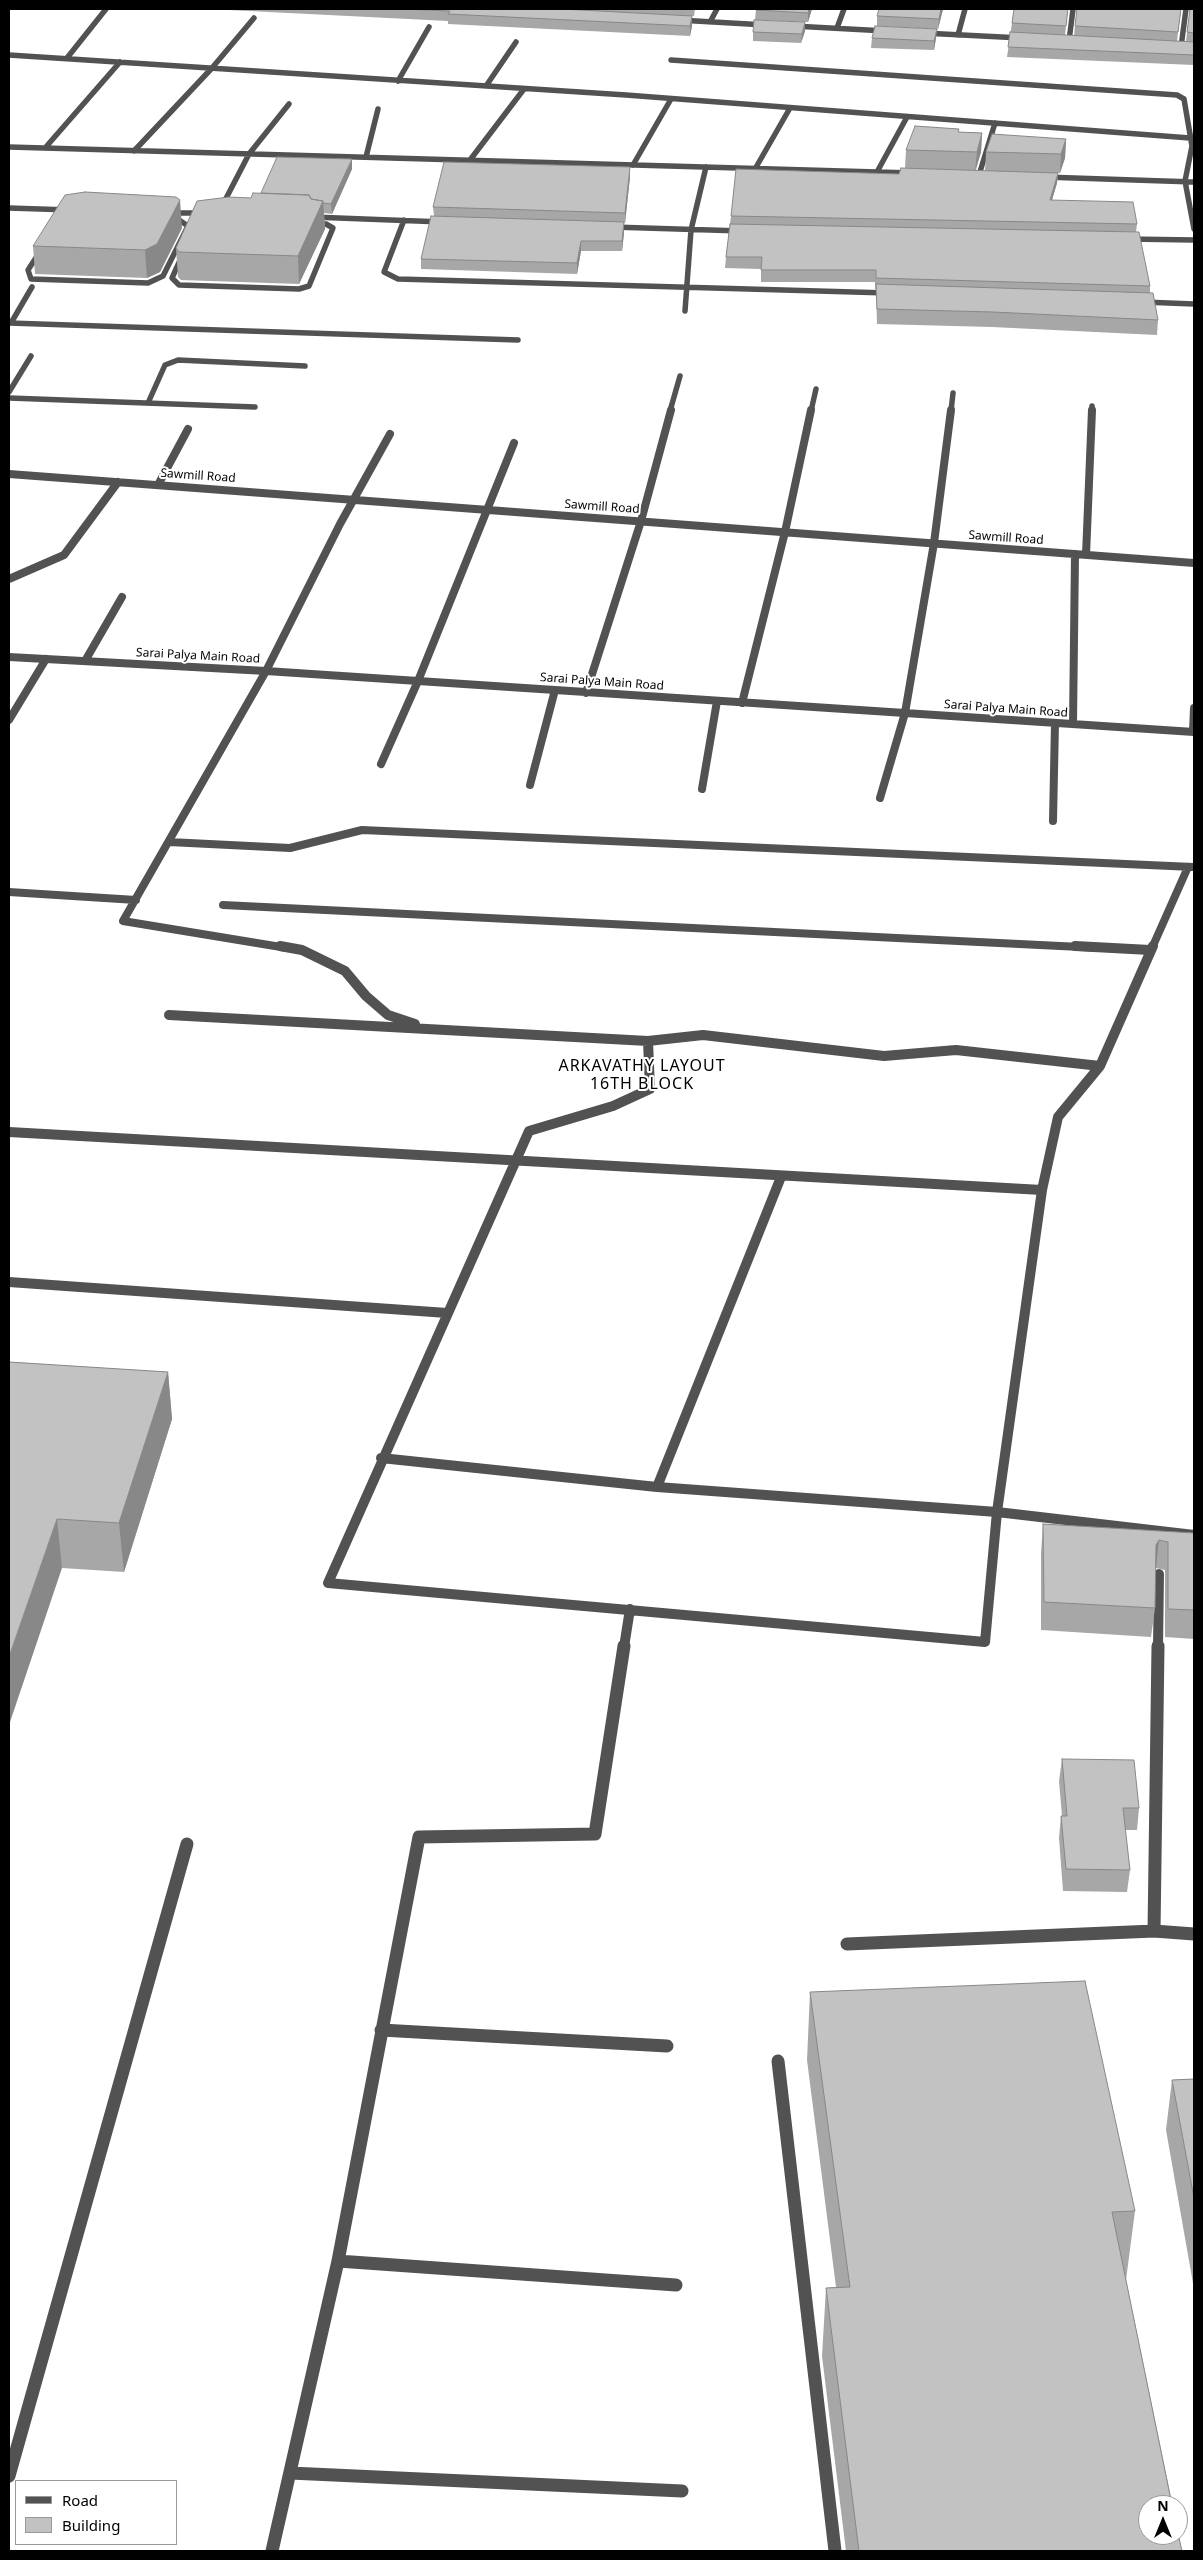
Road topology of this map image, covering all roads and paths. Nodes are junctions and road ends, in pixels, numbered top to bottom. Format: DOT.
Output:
graph roads {
  1 [pos="106,9"];
  2 [pos="717,9"];
  3 [pos="844,9"];
  4 [pos="965,9"];
  5 [pos="1073,9"];
  6 [pos="1186,9"];
  7 [pos="254,18"];
  8 [pos="671,20"];
  9 [pos="710,22"];
  10 [pos="768,25"];
  11 [pos="788,26"];
  12 [pos="429,27"];
  13 [pos="837,28"];
  14 [pos="893,32"];
  15 [pos="911,32"];
  16 [pos="958,35"];
  17 [pos="1032,39"];
  18 [pos="1060,40"];
  19 [pos="1069,41"];
  20 [pos="1078,41"];
  21 [pos="516,42"];
  22 [pos="1171,46"];
  23 [pos="1181,47"];
  24 [pos="1188,47"];
  25 [pos="10,56"];
  26 [pos="67,58"];
  27 [pos="671,60"];
  28 [pos="120,62"];
  29 [pos="212,68"];
  30 [pos="398,81"];
  31 [pos="486,86"];
  32 [pos="524,89"];
  33 [pos="671,99"];
  34 [pos="289,104"];
  35 [pos="790,108"];
  36 [pos="378,109"];
  37 [pos="907,117"];
  38 [pos="995,123"];
  39 [pos="1190,138"];
  40 [pos="1193,146"];
  41 [pos="9,147"];
  42 [pos="44,148"];
  43 [pos="134,151"];
  44 [pos="249,154"];
  45 [pos="366,157"];
  46 [pos="470,160"];
  47 [pos="633,165"];
  48 [pos="706,167"];
  49 [pos="755,169"];
  50 [pos="877,172"];
  51 [pos="924,174"];
  52 [pos="970,175"];
  53 [pos="979,175"];
  54 [pos="989,176"];
  55 [pos="1038,177"];
  56 [pos="1185,181"];
  57 [pos="1194,182"];
  58 [pos="9,208"];
  59 [pos="218,214"];
  60 [pos="227,214"];
  61 [pos="71,215"];
  62 [pos="300,217"];
  63 [pos="309,217"];
  64 [pos="404,220"];
  65 [pos="454,222"];
  66 [pos="196,224"];
  67 [pos="602,227"];
  68 [pos="1194,229"];
  69 [pos="691,230"];
  70 [pos="750,231"];
  71 [pos="1115,239"];
  72 [pos="1194,240"];
  73 [pos="44,244"];
  74 [pos="687,286"];
  75 [pos="32,287"];
  76 [pos="896,294"];
  77 [pos="1134,302"];
  78 [pos="1194,304"];
  79 [pos="685,311"];
  80 [pos="10,323"];
  81 [pos="518,340"];
  82 [pos="31,356"];
  83 [pos="305,366"];
  84 [pos="680,376"];
  85 [pos="816,389"];
  86 [pos="9,392"];
  87 [pos="953,393"];
  88 [pos="9,398"];
  89 [pos="148,403"];
  90 [pos="1092,406"];
  91 [pos="255,407"];
  92 [pos="188,429"];
  93 [pos="390,434"];
  94 [pos="514,442"];
  95 [pos="9,474"];
  96 [pos="118,482"];
  97 [pos="158,485"];
  98 [pos="354,498"];
  99 [pos="488,510"];
  100 [pos="641,521"];
  101 [pos="785,532"];
  102 [pos="934,543"];
  103 [pos="1075,554"];
  104 [pos="1086,555"];
  105 [pos="1194,563"];
  106 [pos="9,578"];
  107 [pos="122,597"];
  108 [pos="9,657"];
  109 [pos="46,659"];
  110 [pos="86,661"];
  111 [pos="266,671"];
  112 [pos="418,681"];
  113 [pos="555,690"];
  114 [pos="586,693"];
  115 [pos="717,701"];
  116 [pos="742,703"];
  117 [pos="1194,708"];
  118 [pos="905,713"];
  119 [pos="9,720"];
  120 [pos="1055,723"];
  121 [pos="1073,724"];
  122 [pos="1194,732"];
  123 [pos="381,764"];
  124 [pos="530,785"];
  125 [pos="702,789"];
  126 [pos="880,798"];
  127 [pos="1053,821"];
  128 [pos="169,842"];
  129 [pos="1191,867"];
  130 [pos="9,892"];
  131 [pos="136,900"];
  132 [pos="223,905"];
  133 [pos="1150,950"];
  134 [pos="169,1015"];
  135 [pos="427,1028"];
  136 [pos="648,1041"];
  137 [pos="1100,1066"];
  138 [pos="9,1132"];
  139 [pos="515,1159"];
  140 [pos="781,1177"];
  141 [pos="1042,1190"];
  142 [pos="9,1282"];
  143 [pos="447,1312"];
  144 [pos="382,1458"];
  145 [pos="657,1487"];
  146 [pos="997,1512"];
  147 [pos="1194,1535"];
  148 [pos="1159,1574"];
  149 [pos="630,1609"];
  150 [pos="187,1844"];
  151 [pos="1154,1931"];
  152 [pos="1194,1934"];
  153 [pos="847,1944"];
  154 [pos="381,2030"];
  155 [pos="667,2046"];
  156 [pos="778,2061"];
  157 [pos="338,2261"];
  158 [pos="676,2285"];
  159 [pos="290,2473"];
  160 [pos="9,2476"];
  161 [pos="682,2491"];
  162 [pos="272,2551"];
  163 [pos="834,2551"];
  1 -- 26 [label="street"];
  2 -- 9 [label="street"];
  3 -- 13 [label="street"];
  4 -- 16 [label="street"];
  5 -- 19 [label="street"];
  6 -- 23 [label="street"];
  7 -- 29 [label="street"];
  8 -- 9 [label="street"];
  9 -- 10 [label="street"];
  11 -- 13 [label="street"];
  12 -- 30 [label="street"];
  13 -- 14 [label="street"];
  15 -- 16 [label="street"];
  16 -- 17 [label="street"];
  18 -- 19 [label="street"];
  19 -- 20 [label="street"];
  21 -- 31 [label="street"];
  22 -- 23 [label="street"];
  23 -- 24 [label="street"];
  25 -- 26 [label="street"];
  26 -- 28 [label="street"];
  27 -- 39 [label="street"];
  28 -- 29 [label="street"];
  28 -- 42 [label="street"];
  29 -- 30 [label="street"];
  29 -- 43 [label="street"];
  30 -- 31 [label="street"];
  31 -- 32 [label="street"];
  32 -- 33 [label="street"];
  32 -- 46 [label="street"];
  33 -- 35 [label="street"];
  33 -- 47 [label="street"];
  34 -- 44 [label="street"];
  35 -- 37 [label="street"];
  35 -- 49 [label="street"];
  36 -- 45 [label="street"];
  37 -- 38 [label="street"];
  37 -- 50 [label="street"];
  38 -- 39 [label="street"];
  38 -- 53 [label="street"];
  39 -- 40 [label="street"];
  40 -- 56 [label="street"];
  41 -- 42 [label="street"];
  42 -- 43 [label="street"];
  43 -- 44 [label="street"];
  44 -- 45 [label="street"];
  44 -- 59 [label="street"];
  45 -- 46 [label="street"];
  46 -- 47 [label="street"];
  47 -- 48 [label="street"];
  48 -- 49 [label="street"];
  48 -- 69 [label="street"];
  49 -- 50 [label="street"];
  50 -- 51 [label="street"];
  52 -- 53 [label="street"];
  53 -- 54 [label="street"];
  55 -- 56 [label="street"];
  56 -- 57 [label="street"];
  56 -- 68 [label="street"];
  58 -- 61 [label="street"];
  59 -- 60 [label="street"];
  59 -- 73 [label="street"];
  62 -- 63 [label="street"];
  63 -- 64 [label="street"];
  63 -- 66 [label="street"];
  64 -- 65 [label="street"];
  64 -- 74 [label="street"];
  67 -- 69 [label="street"];
  69 -- 70 [label="street"];
  69 -- 74 [label="street"];
  71 -- 72 [label="street"];
  74 -- 76 [label="street"];
  74 -- 79 [label="street"];
  75 -- 80 [label="street"];
  77 -- 78 [label="street"];
  80 -- 81 [label="street"];
  82 -- 86 [label="street"];
  83 -- 89 [label="street"];
  84 -- 100 [label="street"];
  85 -- 101 [label="street"];
  87 -- 102 [label="street"];
  88 -- 89 [label="street"];
  89 -- 91 [label="street"];
  90 -- 104 [label="street"];
  92 -- 97 [label="street"];
  93 -- 98 [label="street"];
  94 -- 99 [label="street"];
  95 -- 96 [label="street, Sawmill Road"];
  96 -- 97 [label="street, Sawmill Road"];
  96 -- 106 [label="street"];
  97 -- 98 [label="street, Sawmill Road"];
  98 -- 99 [label="street, Sawmill Road"];
  98 -- 111 [label="street"];
  99 -- 100 [label="street, Sawmill Road"];
  99 -- 112 [label="street"];
  100 -- 101 [label="street, Sawmill Road"];
  100 -- 114 [label="street"];
  101 -- 102 [label="street, Sawmill Road"];
  101 -- 116 [label="street"];
  102 -- 103 [label="street, Sawmill Road"];
  102 -- 118 [label="street"];
  103 -- 104 [label="street, Sawmill Road"];
  103 -- 121 [label="street"];
  104 -- 105 [label="street, Sawmill Road"];
  107 -- 110 [label="street"];
  108 -- 109 [label="street, Sarai Palya Main Road"];
  109 -- 110 [label="street, Sarai Palya Main Road"];
  109 -- 119 [label="street"];
  110 -- 111 [label="street, Sarai Palya Main Road"];
  111 -- 112 [label="street, Sarai Palya Main Road"];
  111 -- 128 [label="street"];
  112 -- 113 [label="street, Sarai Palya Main Road"];
  112 -- 123 [label="street"];
  113 -- 114 [label="street, Sarai Palya Main Road"];
  113 -- 124 [label="street"];
  114 -- 115 [label="street, Sarai Palya Main Road"];
  115 -- 116 [label="street, Sarai Palya Main Road"];
  115 -- 125 [label="street"];
  116 -- 118 [label="street, Sarai Palya Main Road"];
  117 -- 122 [label="street"];
  118 -- 120 [label="street, Sarai Palya Main Road"];
  118 -- 126 [label="street"];
  120 -- 121 [label="street, Sarai Palya Main Road"];
  120 -- 127 [label="street"];
  121 -- 122 [label="street, Sarai Palya Main Road"];
  128 -- 129 [label="street"];
  128 -- 131 [label="street"];
  129 -- 133 [label="street"];
  130 -- 131 [label="street"];
  131 -- 135 [label="street"];
  132 -- 133 [label="street"];
  133 -- 137 [label="street"];
  134 -- 135 [label="street"];
  135 -- 136 [label="street"];
  136 -- 137 [label="street"];
  136 -- 139 [label="street"];
  137 -- 141 [label="street"];
  138 -- 139 [label="street"];
  139 -- 140 [label="street"];
  139 -- 143 [label="street"];
  140 -- 141 [label="street"];
  140 -- 145 [label="street"];
  141 -- 146 [label="street"];
  142 -- 143 [label="street"];
  143 -- 144 [label="street"];
  144 -- 145 [label="street"];
  144 -- 149 [label="street"];
  145 -- 146 [label="street"];
  146 -- 147 [label="street"];
  146 -- 149 [label="street"];
  148 -- 151 [label="street"];
  149 -- 154 [label="street"];
  150 -- 160 [label="street"];
  151 -- 152 [label="street"];
  151 -- 153 [label="street"];
  154 -- 155 [label="street"];
  154 -- 157 [label="street"];
  156 -- 163 [label="street"];
  157 -- 158 [label="street"];
  157 -- 159 [label="street"];
  159 -- 161 [label="street"];
  159 -- 162 [label="street"];
}
